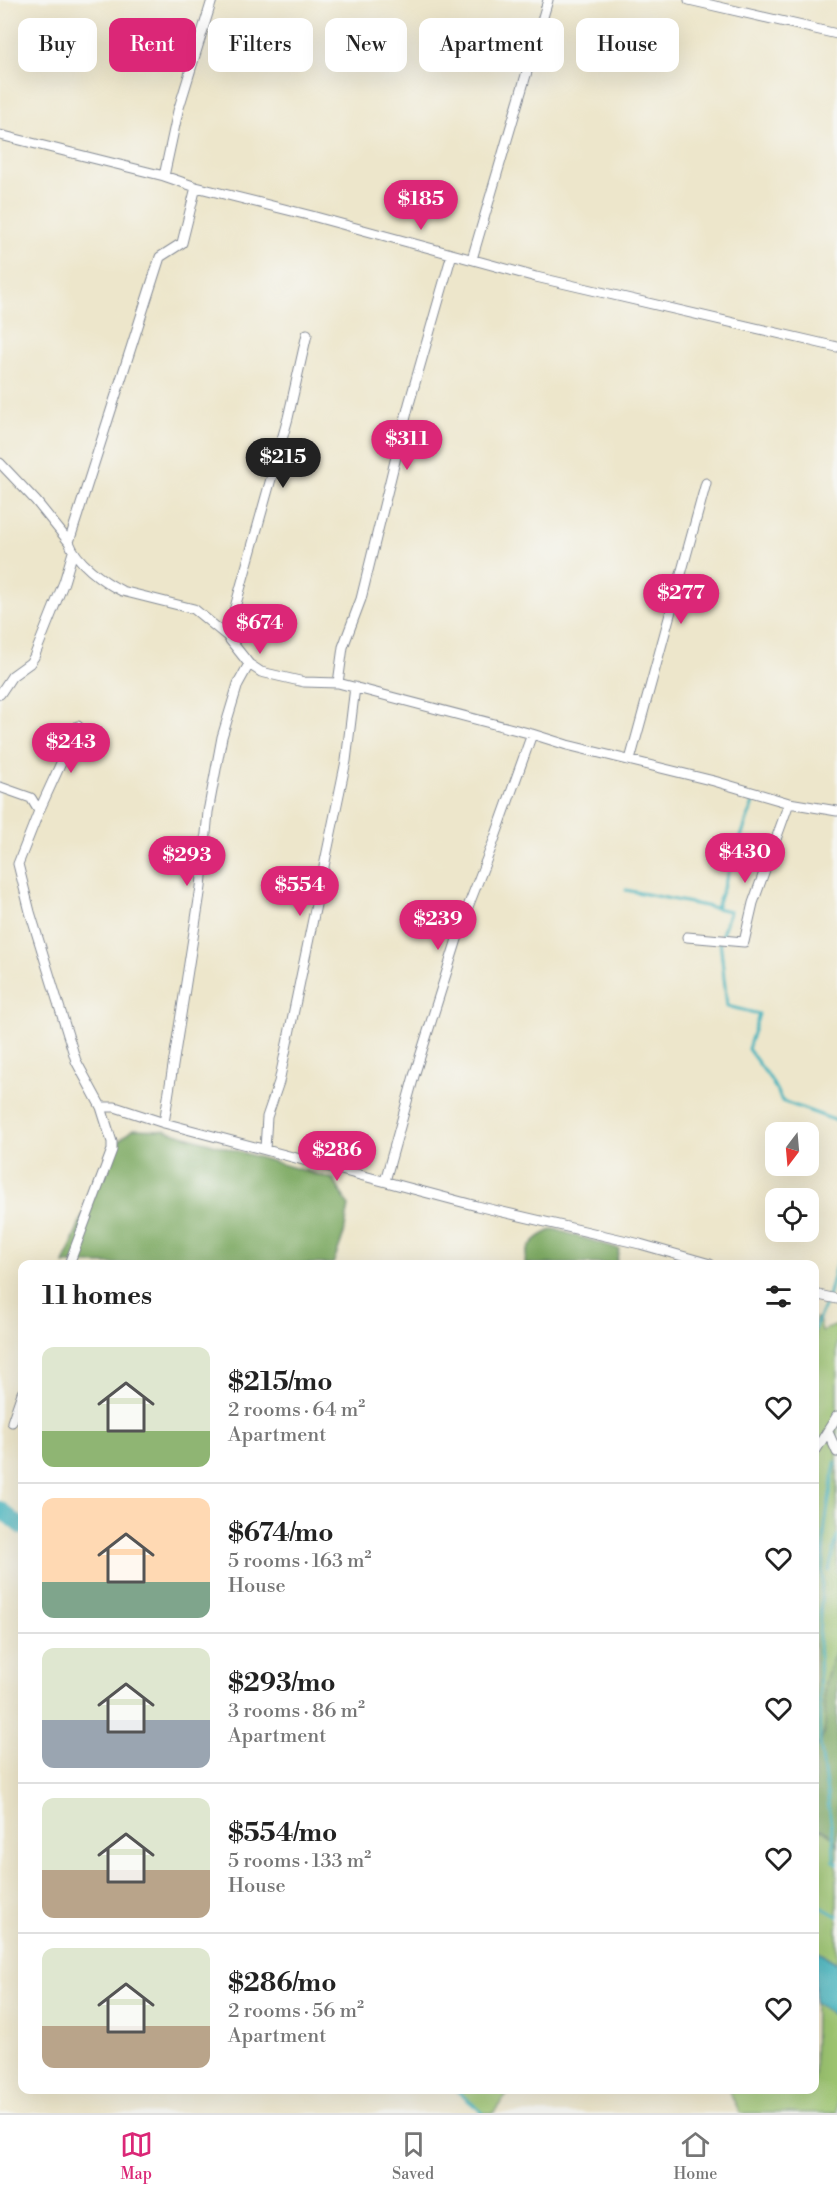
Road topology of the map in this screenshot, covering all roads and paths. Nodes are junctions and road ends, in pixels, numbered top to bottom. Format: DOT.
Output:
graph roads {
  1 [pos="212,0"];
  2 [pos="548,0"];
  3 [pos="689,0"];
  4 [pos="837,34"];
  5 [pos="0,135"];
  6 [pos="164,176"];
  7 [pos="196,187"];
  8 [pos="452,254"];
  9 [pos="472,259"];
  10 [pos="307,334"];
  11 [pos="837,347"];
  12 [pos="0,463"];
  13 [pos="706,483"];
  14 [pos="69,542"];
  15 [pos="73,552"];
  16 [pos="227,636"];
  17 [pos="249,664"];
  18 [pos="338,683"];
  19 [pos="355,687"];
  20 [pos="0,694"];
  21 [pos="78,726"];
  22 [pos="532,734"];
  23 [pos="630,760"];
  24 [pos="0,787"];
  25 [pos="789,803"];
  26 [pos="39,811"];
  27 [pos="837,811"];
  28 [pos="687,936"];
  29 [pos="101,1107"];
  30 [pos="164,1123"];
  31 [pos="266,1149"];
  32 [pos="385,1181"];
  33 [pos="71,1260"];
  34 [pos="696,1260"];
  35 [pos="819,1295"];
  36 [pos="837,1299"];
  37 [pos="18,1405"];
  38 [pos="837,1416"];
  39 [pos="12,1422"];
  40 [pos="828,1432"];
  41 [pos="819,1446"];
  42 [pos="837,1452"];
  1 -- 6 [label="street"];
  2 -- 9 [label="street"];
  3 -- 4 [label="street"];
  5 -- 6 [label="street"];
  6 -- 7 [label="street"];
  7 -- 8 [label="street"];
  7 -- 14 [label="street"];
  8 -- 9 [label="street"];
  8 -- 18 [label="street"];
  9 -- 11 [label="street"];
  10 -- 16 [label="street"];
  12 -- 14 [label="street"];
  13 -- 23 [label="street"];
  14 -- 15 [label="street"];
  15 -- 16 [label="street"];
  15 -- 20 [label="street"];
  16 -- 17 [label="street"];
  17 -- 18 [label="street"];
  17 -- 30 [label="street"];
  18 -- 19 [label="street"];
  19 -- 22 [label="street"];
  19 -- 31 [label="street"];
  21 -- 26 [label="street"];
  22 -- 23 [label="street"];
  22 -- 32 [label="street"];
  23 -- 25 [label="street"];
  24 -- 26 [label="street"];
  25 -- 27 [label="street"];
  25 -- 28 [label="street"];
  26 -- 29 [label="street"];
  29 -- 30 [label="street"];
  29 -- 33 [label="street"];
  30 -- 31 [label="street"];
  31 -- 32 [label="street"];
  32 -- 34 [label="street"];
  35 -- 36 [label="street"];
  37 -- 39 [label="street"];
  38 -- 40 [label="street"];
  40 -- 41 [label="street"];
  40 -- 42 [label="street"];
}
